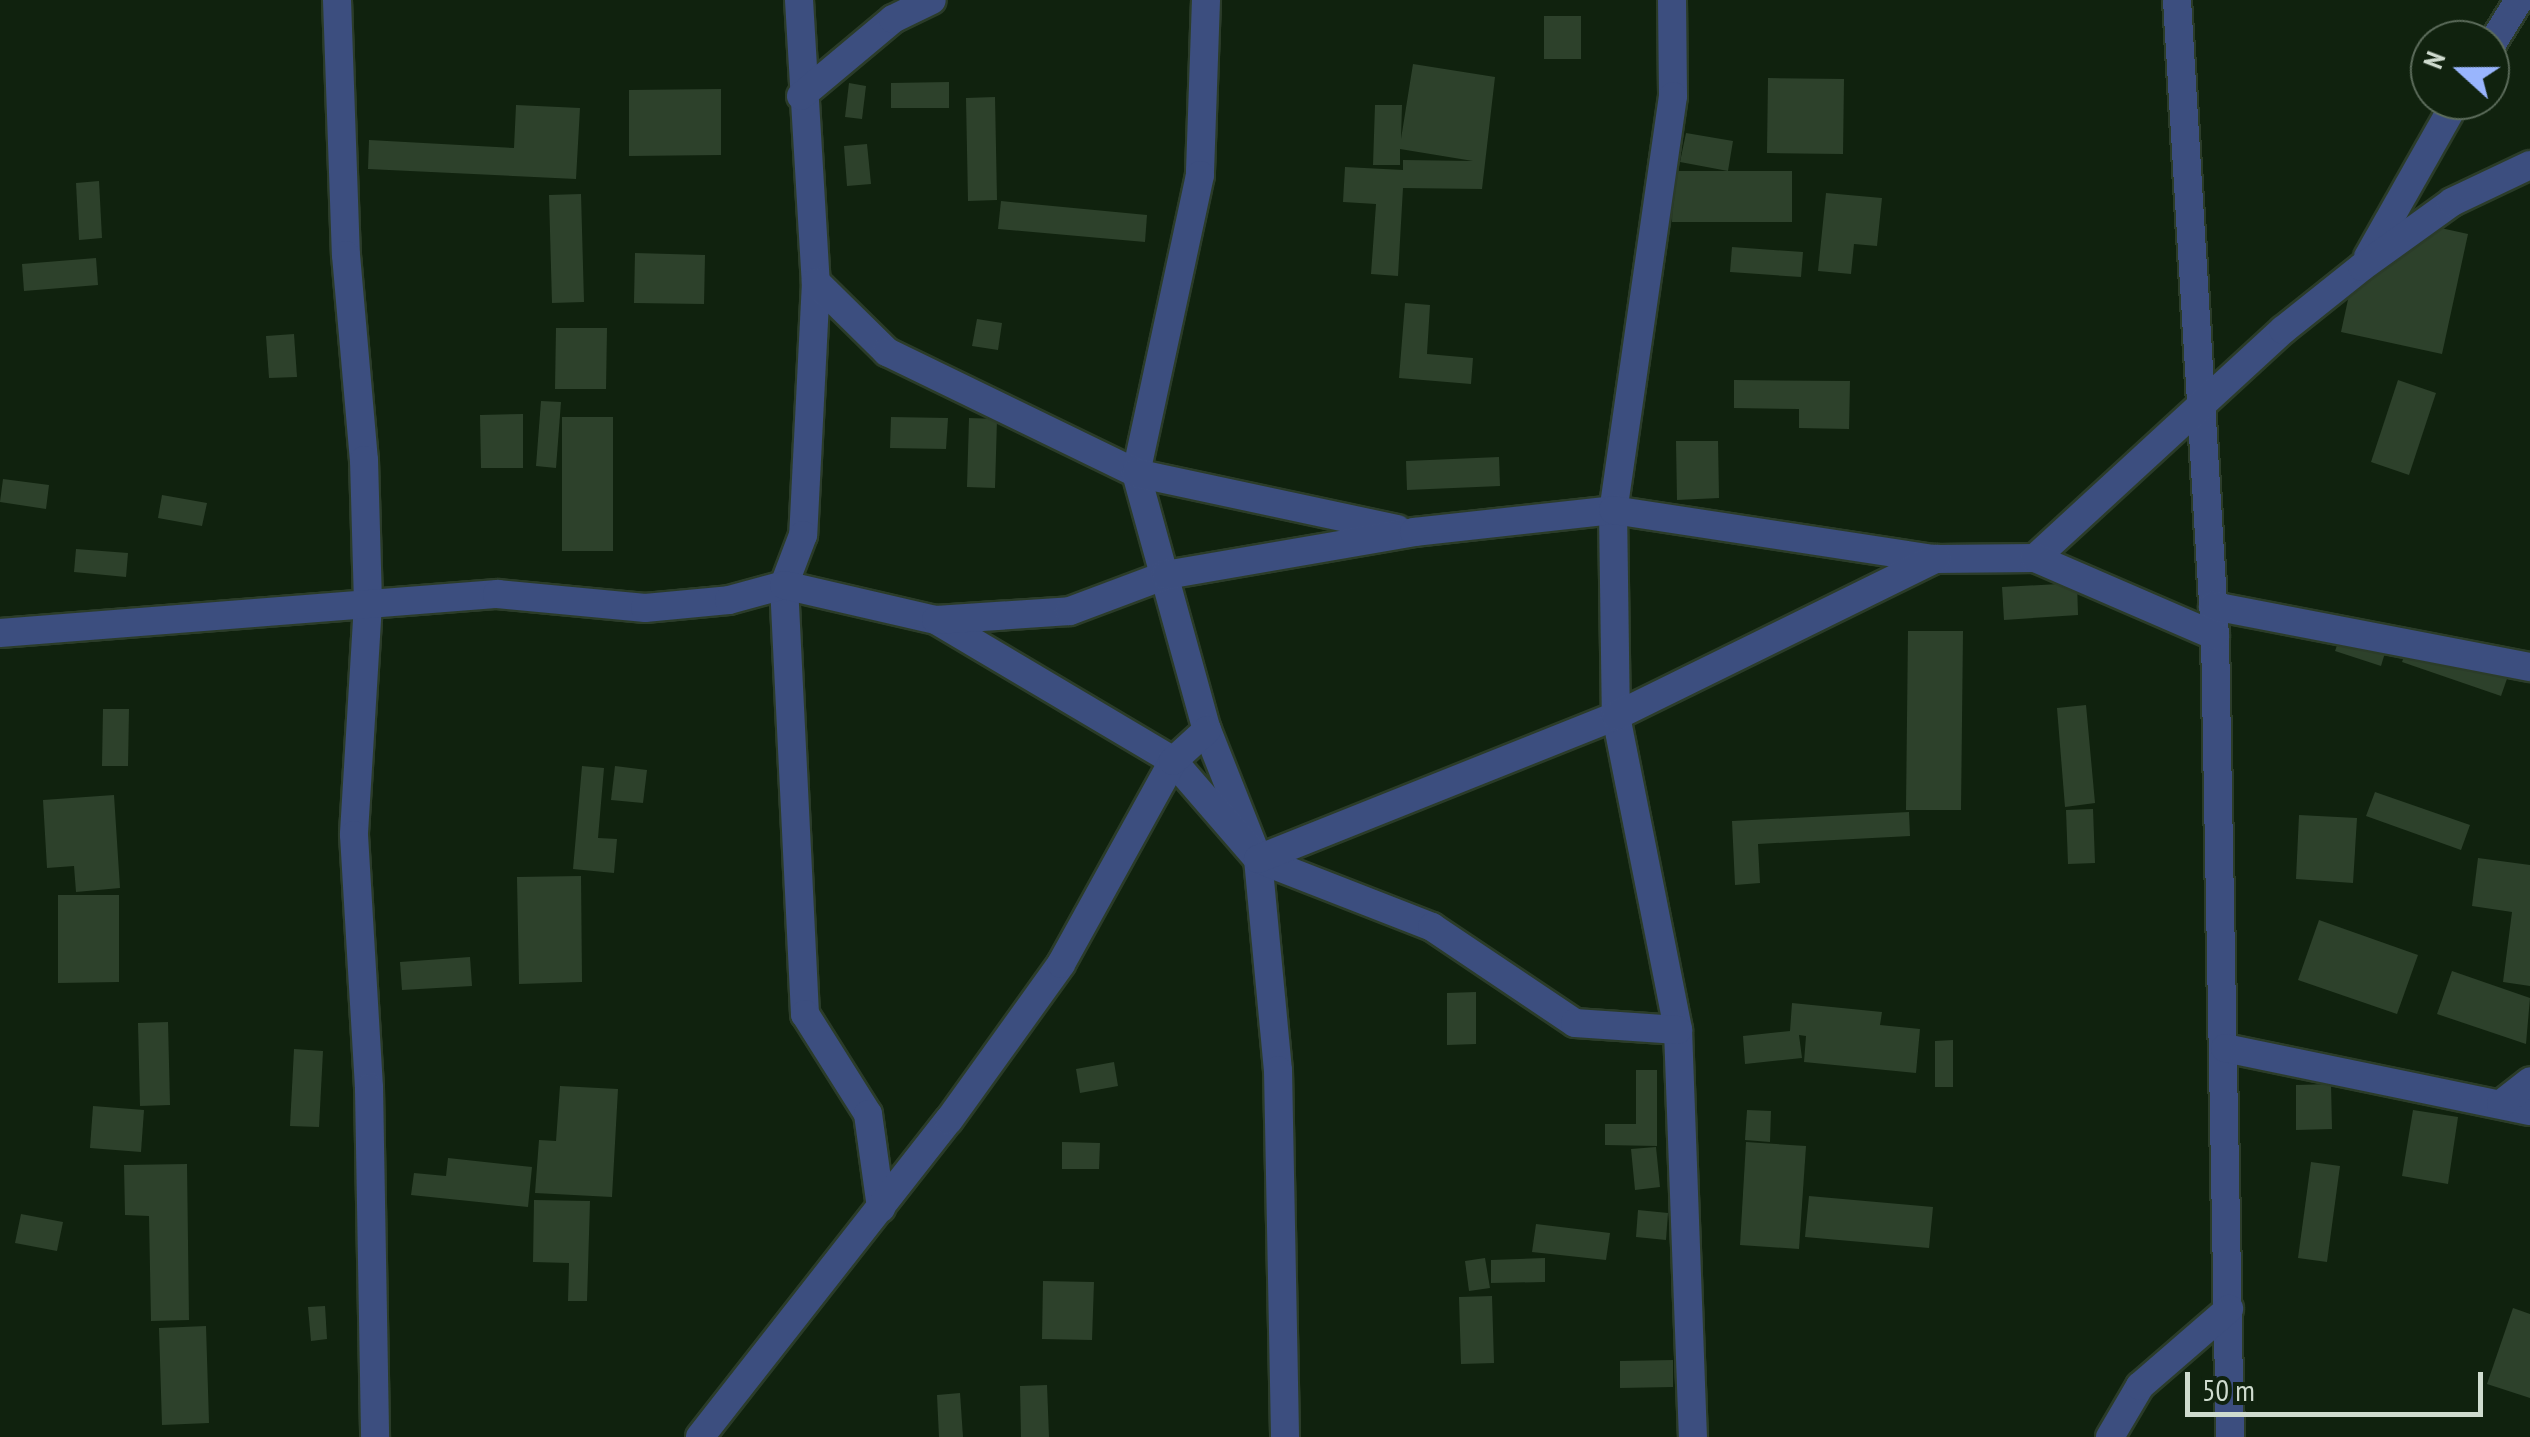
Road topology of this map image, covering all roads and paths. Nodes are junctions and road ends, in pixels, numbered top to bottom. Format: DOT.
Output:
graph roads {
  1 [pos="337,0"];
  2 [pos="799,0"];
  3 [pos="932,0"];
  4 [pos="1206,0"];
  5 [pos="1672,0"];
  6 [pos="2178,0"];
  7 [pos="800,96"];
  8 [pos="2447,120"];
  9 [pos="2530,165"];
  10 [pos="2362,267"];
  11 [pos="816,282"];
  12 [pos="2200,405"];
  13 [pos="1136,473"];
  14 [pos="1613,510"];
  15 [pos="1414,532"];
  16 [pos="2035,558"];
  17 [pos="1935,559"];
  18 [pos="1166,576"];
  19 [pos="784,585"];
  20 [pos="368,604"];
  21 [pos="2213,606"];
  22 [pos="936,620"];
  23 [pos="0,634"];
  24 [pos="2215,636"];
  25 [pos="2530,666"];
  26 [pos="1616,716"];
  27 [pos="1207,730"];
  28 [pos="1173,762"];
  29 [pos="1258,859"];
  30 [pos="1678,1030"];
  31 [pos="2225,1048"];
  32 [pos="2530,1081"];
  33 [pos="2501,1104"];
  34 [pos="2530,1112"];
  35 [pos="881,1208"];
  36 [pos="2229,1310"];
  37 [pos="375,1437"];
  38 [pos="700,1437"];
  39 [pos="1285,1437"];
  40 [pos="1693,1437"];
  41 [pos="2110,1437"];
  42 [pos="2230,1437"];
  1 -- 20 [label="street"];
  2 -- 7 [label="street"];
  3 -- 7 [label="street"];
  4 -- 13 [label="street"];
  5 -- 14 [label="street"];
  6 -- 12 [label="street"];
  7 -- 11 [label="street"];
  8 -- 10 [label="street"];
  9 -- 10 [label="street"];
  10 -- 12 [label="street"];
  11 -- 13 [label="street"];
  11 -- 19 [label="street"];
  12 -- 16 [label="street"];
  12 -- 21 [label="street"];
  13 -- 15 [label="street"];
  13 -- 18 [label="street"];
  14 -- 15 [label="street"];
  14 -- 17 [label="street"];
  14 -- 26 [label="street"];
  15 -- 18 [label="street"];
  16 -- 17 [label="street"];
  16 -- 24 [label="street"];
  17 -- 26 [label="street"];
  18 -- 22 [label="street"];
  18 -- 27 [label="street"];
  19 -- 20 [label="street"];
  19 -- 22 [label="street"];
  19 -- 35 [label="street"];
  20 -- 23 [label="street"];
  20 -- 37 [label="street"];
  21 -- 24 [label="street"];
  21 -- 25 [label="street"];
  22 -- 28 [label="street"];
  24 -- 31 [label="street"];
  26 -- 29 [label="street"];
  26 -- 30 [label="street"];
  27 -- 28 [label="street"];
  27 -- 29 [label="street"];
  28 -- 29 [label="street"];
  28 -- 35 [label="street"];
  29 -- 30 [label="street"];
  29 -- 39 [label="street"];
  30 -- 40 [label="street"];
  31 -- 33 [label="street"];
  31 -- 36 [label="street"];
  32 -- 33 [label="street"];
  33 -- 34 [label="street"];
  35 -- 38 [label="street"];
  36 -- 41 [label="street"];
  36 -- 42 [label="street"];
}
